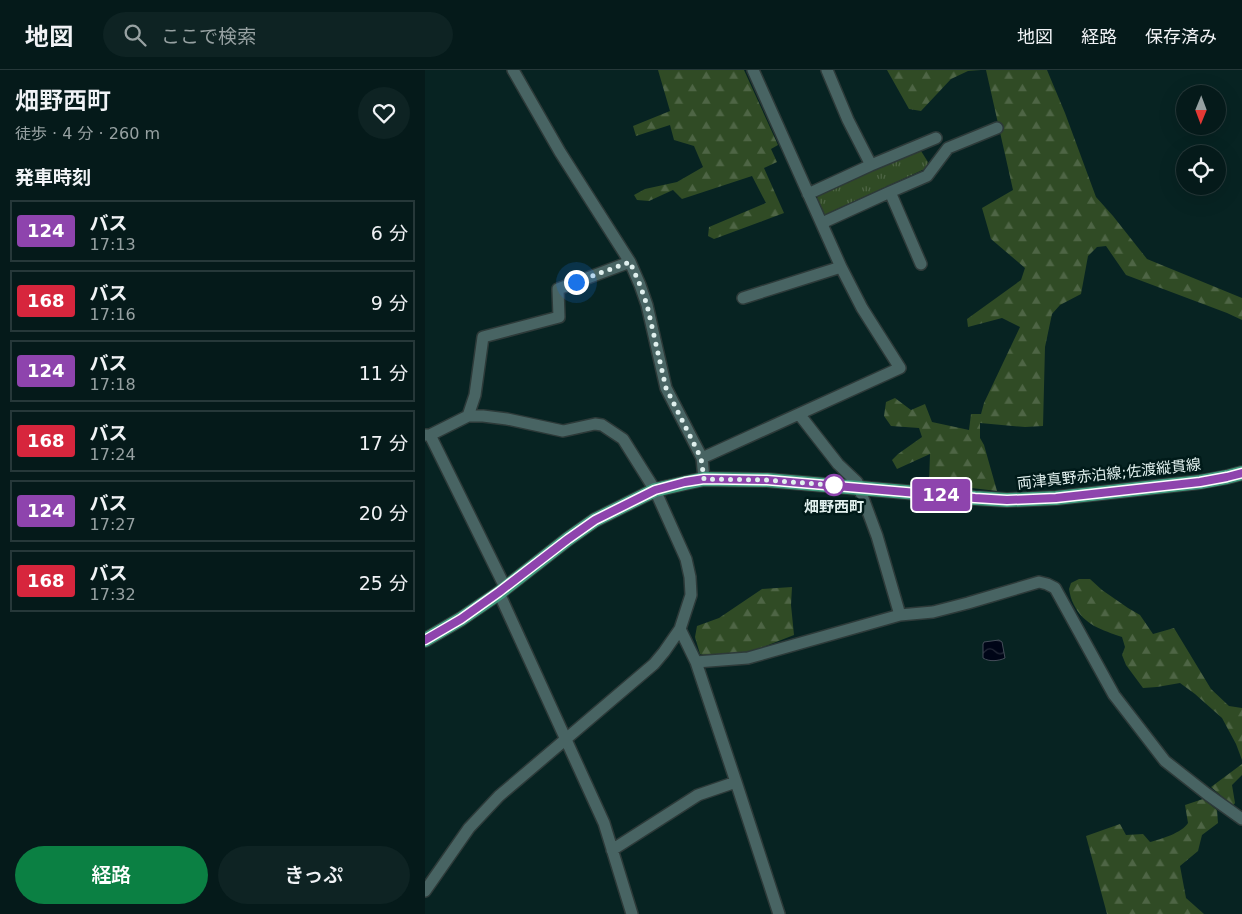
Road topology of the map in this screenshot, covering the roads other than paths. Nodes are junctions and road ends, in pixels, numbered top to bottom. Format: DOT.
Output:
graph roads {
  1 [pos="513,70"];
  2 [pos="753,70"];
  3 [pos="827,70"];
  4 [pos="997,128"];
  5 [pos="936,138"];
  6 [pos="871,165"];
  7 [pos="890,192"];
  8 [pos="808,194"];
  9 [pos="822,223"];
  10 [pos="630,262"];
  11 [pos="921,264"];
  12 [pos="841,267"];
  13 [pos="743,298"];
  14 [pos="799,414"];
  15 [pos="468,416"];
  16 [pos="427,435"];
  17 [pos="701,458"];
  18 [pos="1242,473"];
  19 [pos="704,479"];
  20 [pos="859,487"];
  21 [pos="655,490"];
  22 [pos="502,590"];
  23 [pos="900,615"];
  24 [pos="680,630"];
  25 [pos="425,640"];
  26 [pos="696,662"];
  27 [pos="565,740"];
  28 [pos="736,782"];
  29 [pos="1242,819"];
  30 [pos="612,850"];
  31 [pos="425,891"];
  32 [pos="632,914"];
  33 [pos="779,914"];
  1 -- 10 [label="street"];
  2 -- 8 [label="street"];
  3 -- 6 [label="street"];
  4 -- 7 [label="street"];
  5 -- 6 [label="street"];
  6 -- 8 [label="street"];
  7 -- 9 [label="street"];
  7 -- 11 [label="street"];
  8 -- 9 [label="street"];
  9 -- 12 [label="street"];
  10 -- 15 [label="street"];
  10 -- 17 [label="street"];
  12 -- 13 [label="street"];
  12 -- 14 [label="street"];
  14 -- 17 [label="street"];
  14 -- 20 [label="street"];
  15 -- 16 [label="street"];
  15 -- 21 [label="street"];
  16 -- 22 [label="street"];
  17 -- 19 [label="street"];
  18 -- 20 [label="main road, 両津真野赤泊線;佐渡縦貫線"];
  19 -- 20 [label="main road, 両津真野赤泊線;佐渡縦貫線"];
  19 -- 21 [label="main road, 両津真野赤泊線;佐渡縦貫線"];
  20 -- 23 [label="street"];
  21 -- 22 [label="main road, 両津真野赤泊線;佐渡縦貫線"];
  21 -- 24 [label="street"];
  22 -- 25 [label="main road, 両津真野赤泊線;佐渡縦貫線"];
  22 -- 27 [label="street"];
  23 -- 26 [label="street"];
  23 -- 29 [label="street"];
  24 -- 26 [label="street"];
  24 -- 27 [label="street"];
  26 -- 28 [label="street"];
  27 -- 30 [label="street"];
  27 -- 31 [label="street"];
  28 -- 30 [label="street"];
  28 -- 33 [label="street"];
  30 -- 32 [label="street"];
}
